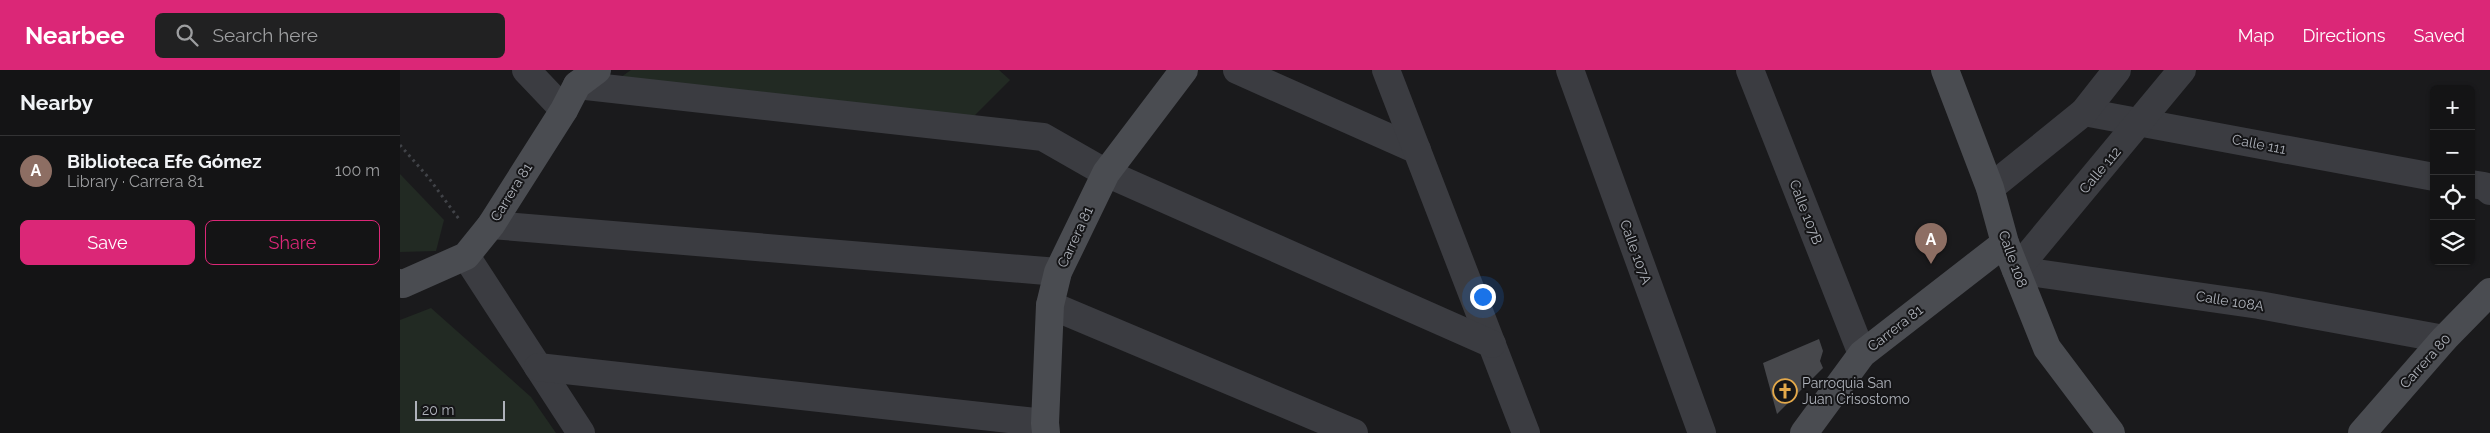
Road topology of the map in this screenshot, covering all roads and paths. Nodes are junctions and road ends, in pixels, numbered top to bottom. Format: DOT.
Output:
graph roads {
  1 [pos="526,70"];
  2 [pos="1184,70"];
  3 [pos="1237,70"];
  4 [pos="1386,70"];
  5 [pos="1570,70"];
  6 [pos="1750,70"];
  7 [pos="1945,70"];
  8 [pos="2117,70"];
  9 [pos="2182,70"];
  10 [pos="587,77"];
  11 [pos="564,110"];
  12 [pos="2084,112"];
  13 [pos="2140,122"];
  14 [pos="400,145"];
  15 [pos="1417,150"];
  16 [pos="1106,173"];
  17 [pos="2430,176"];
  18 [pos="2475,185"];
  19 [pos="1990,188"];
  20 [pos="2490,191"];
  21 [pos="491,225"];
  22 [pos="2005,243"];
  23 [pos="466,256"];
  24 [pos="2016,270"];
  25 [pos="1058,272"];
  26 [pos="400,283"];
  27 [pos="2490,292"];
  28 [pos="1050,305"];
  29 [pos="2444,340"];
  30 [pos="1492,344"];
  31 [pos="1862,354"];
  32 [pos="538,367"];
  33 [pos="1045,428"];
  34 [pos="581,433"];
  35 [pos="1354,433"];
  36 [pos="1526,433"];
  37 [pos="1702,433"];
  38 [pos="1804,433"];
  39 [pos="2111,433"];
  40 [pos="2362,433"];
  1 -- 11 [label="street"];
  2 -- 16 [label="street, Carrera 81"];
  3 -- 15 [label="street"];
  4 -- 15 [label="street"];
  5 -- 37 [label="street, Calle 107A"];
  6 -- 31 [label="street, Calle 107B"];
  7 -- 19 [label="street, Calle 108"];
  8 -- 12 [label="street"];
  9 -- 13 [label="street, Calle 112"];
  10 -- 11 [label="street, Carrera 81"];
  10 -- 16 [label="street"];
  11 -- 21 [label="street, Carrera 81"];
  12 -- 13 [label="street, Calle 111"];
  12 -- 19 [label="street"];
  13 -- 17 [label="street, Calle 111"];
  13 -- 24 [label="street, Calle 112"];
  14 -- 23 [label="path"];
  15 -- 30 [label="street"];
  16 -- 25 [label="street, Carrera 81"];
  16 -- 30 [label="street"];
  18 -- 20 [label="street"];
  19 -- 22 [label="street, Calle 108"];
  21 -- 23 [label="street, Carrera 81"];
  21 -- 25 [label="street"];
  22 -- 24 [label="street, Calle 108"];
  22 -- 31 [label="street, Carrera 81"];
  23 -- 26 [label="street, Carrera 81"];
  23 -- 32 [label="street"];
  24 -- 29 [label="street, Calle 108A"];
  24 -- 39 [label="street, Calle 108"];
  25 -- 28 [label="street, Carrera 81"];
  27 -- 29 [label="street, Carrera 80"];
  28 -- 33 [label="street, Carrera 81"];
  28 -- 35 [label="street"];
  29 -- 40 [label="street, Carrera 80"];
  30 -- 36 [label="street"];
  31 -- 38 [label="street, Carrera 81"];
  32 -- 33 [label="street"];
  32 -- 34 [label="street"];
}
